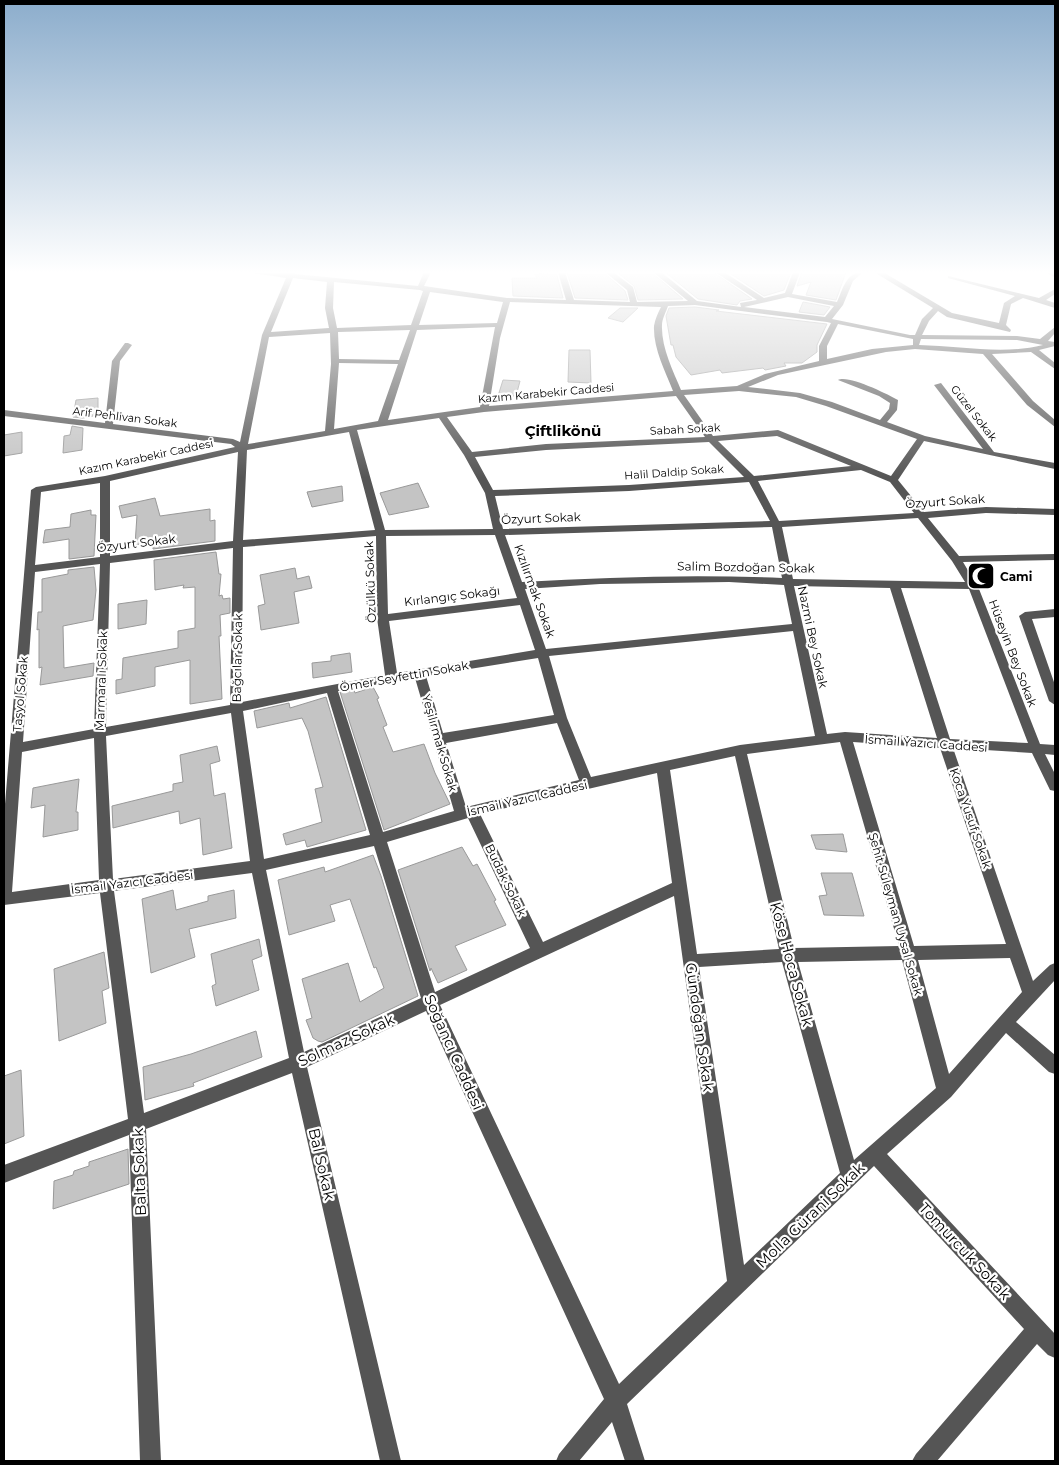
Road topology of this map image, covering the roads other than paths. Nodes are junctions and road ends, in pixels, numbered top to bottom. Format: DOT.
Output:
graph roads {
  1 [pos="265,340"];
  2 [pos="334,340"];
  3 [pos="409,340"];
  4 [pos="496,340"];
  5 [pos="660,340"];
  6 [pos="825,340"];
  7 [pos="917,340"];
  8 [pos="1032,340"];
  9 [pos="1042,342"];
  10 [pos="1054,344"];
  11 [pos="128,345"];
  12 [pos="916,347"];
  13 [pos="1034,350"];
  14 [pos="986,352"];
  15 [pos="335,361"];
  16 [pos="403,362"];
  17 [pos="823,362"];
  18 [pos="1055,367"];
  19 [pos="842,380"];
  20 [pos="938,385"];
  21 [pos="739,388"];
  22 [pos="678,393"];
  23 [pos="484,409"];
  24 [pos="4,413"];
  25 [pos="442,415"];
  26 [pos="382,422"];
  27 [pos="881,424"];
  28 [pos="1055,424"];
  29 [pos="109,425"];
  30 [pos="352,428"];
  31 [pos="329,432"];
  32 [pos="922,438"];
  33 [pos="710,440"];
  34 [pos="243,448"];
  35 [pos="991,454"];
  36 [pos="469,455"];
  37 [pos="1055,466"];
  38 [pos="860,468"];
  39 [pos="105,478"];
  40 [pos="752,479"];
  41 [pos="893,480"];
  42 [pos="36,490"];
  43 [pos="490,493"];
  44 [pos="1055,512"];
  45 [pos="923,516"];
  46 [pos="776,524"];
  47 [pos="499,532"];
  48 [pos="381,533"];
  49 [pos="238,544"];
  50 [pos="1055,557"];
  51 [pos="105,559"];
  52 [pos="956,559"];
  53 [pos="30,569"];
  54 [pos="789,582"];
  55 [pos="894,584"];
  56 [pos="519,586"];
  57 [pos="972,586"];
  58 [pos="524,601"];
  59 [pos="1055,613"];
  60 [pos="383,618"];
  61 [pos="797,627"];
  62 [pos="542,653"];
  63 [pos="419,673"];
  64 [pos="392,679"];
  65 [pos="331,688"];
  66 [pos="1055,701"];
  67 [pos="236,708"];
  68 [pos="561,718"];
  69 [pos="100,733"];
  70 [pos="845,737"];
  71 [pos="439,739"];
  72 [pos="822,740"];
  73 [pos="946,744"];
  74 [pos="15,748"];
  75 [pos="1036,749"];
  76 [pos="740,750"];
  77 [pos="1055,750"];
  78 [pos="663,768"];
  79 [pos="587,783"];
  80 [pos="1055,786"];
  81 [pos="466,812"];
  82 [pos="378,839"];
  83 [pos="258,866"];
  84 [pos="106,884"];
  85 [pos="680,886"];
  86 [pos="4,899"];
  87 [pos="539,950"];
  88 [pos="1016,951"];
  89 [pos="908,952"];
  90 [pos="788,954"];
  91 [pos="690,961"];
  92 [pos="1055,970"];
  93 [pos="1030,994"];
  94 [pos="430,1002"];
  95 [pos="1006,1023"];
  96 [pos="298,1063"];
  97 [pos="1055,1066"];
  98 [pos="945,1091"];
  99 [pos="137,1123"];
  100 [pos="875,1154"];
  101 [pos="4,1174"];
  102 [pos="850,1176"];
  103 [pos="737,1285"];
  104 [pos="1037,1329"];
  105 [pos="1055,1348"];
  106 [pos="616,1401"];
  107 [pos="150,1461"];
  108 [pos="391,1461"];
  109 [pos="566,1461"];
  110 [pos="635,1461"];
  111 [pos="923,1461"];
  1 -- 34 [label="street, Bağcılar Sokak"];
  2 -- 15 [label="street"];
  3 -- 16 [label="street"];
  4 -- 23 [label="street"];
  5 -- 22 [label="street, Nazmi Bey Sokak"];
  6 -- 17 [label="street"];
  7 -- 12 [label="street"];
  8 -- 9 [label="street"];
  9 -- 10 [label="street"];
  10 -- 13 [label="street"];
  11 -- 29 [label="street"];
  12 -- 14 [label="street"];
  12 -- 17 [label="street"];
  13 -- 14 [label="street"];
  13 -- 18 [label="street"];
  14 -- 28 [label="street"];
  15 -- 16 [label="street"];
  15 -- 31 [label="street"];
  16 -- 26 [label="street"];
  17 -- 21 [label="street"];
  19 -- 27 [label="street"];
  20 -- 35 [label="street, Güzel Sokak"];
  21 -- 22 [label="street, Kazım Karabekir Caddesi"];
  21 -- 27 [label="street, Kazım Karabekir Caddesi"];
  22 -- 23 [label="street, Kazım Karabekir Caddesi"];
  22 -- 33 [label="street, Nazmi Bey Sokak"];
  23 -- 25 [label="street, Kazım Karabekir Caddesi"];
  24 -- 29 [label="street, Arif Pehlivan Sokak"];
  25 -- 26 [label="street, Kazım Karabekir Caddesi"];
  25 -- 36 [label="street, Kızılırmak Sokak"];
  26 -- 30 [label="street, Kazım Karabekir Caddesi"];
  27 -- 32 [label="street, Kazım Karabekir Caddesi"];
  29 -- 34 [label="street, Arif Pehlivan Sokak"];
  30 -- 31 [label="street, Kazım Karabekir Caddesi"];
  30 -- 48 [label="street, Özülkü Sokak"];
  31 -- 34 [label="street, Kazım Karabekir Caddesi"];
  32 -- 35 [label="street, Kazım Karabekir Caddesi"];
  32 -- 41 [label="street"];
  33 -- 36 [label="street, Sabah Sokak"];
  33 -- 38 [label="street, Sabah Sokak"];
  33 -- 40 [label="street, Nazmi Bey Sokak"];
  34 -- 39 [label="street, Kazım Karabekir Caddesi"];
  34 -- 49 [label="street, Bağcılar Sokak"];
  35 -- 37 [label="street, Kazım Karabekir Caddesi"];
  36 -- 43 [label="street, Kızılırmak Sokak"];
  38 -- 40 [label="street, Halil Daldip Sokak"];
  38 -- 41 [label="street, Sabah Sokak"];
  39 -- 42 [label="street, Kazım Karabekir Caddesi"];
  39 -- 51 [label="street, Marmaralı Sokak"];
  40 -- 43 [label="street, Halil Daldip Sokak"];
  40 -- 46 [label="street, Nazmi Bey Sokak"];
  41 -- 45 [label="street, Hüseyin Bey Sokak"];
  42 -- 53 [label="street, Taşyol Sokak"];
  43 -- 47 [label="street, Kızılırmak Sokak"];
  44 -- 45 [label="street, Özyurt Sokak"];
  45 -- 46 [label="street, Özyurt Sokak"];
  45 -- 52 [label="street, Hüseyin Bey Sokak"];
  46 -- 47 [label="street, Özyurt Sokak"];
  46 -- 54 [label="street, Nazmi Bey Sokak"];
  47 -- 48 [label="street, Özyurt Sokak"];
  47 -- 56 [label="street, Kızılırmak Sokak"];
  48 -- 49 [label="street, Özyurt Sokak"];
  48 -- 60 [label="street, Özülkü Sokak"];
  49 -- 51 [label="street, Özyurt Sokak"];
  49 -- 67 [label="street, Bağcılar Sokak"];
  50 -- 52 [label="street"];
  51 -- 53 [label="street, Özyurt Sokak"];
  51 -- 69 [label="street, Marmaralı Sokak"];
  52 -- 57 [label="street, Hüseyin Bey Sokak"];
  53 -- 74 [label="street, Taşyol Sokak"];
  54 -- 55 [label="street, Salim Bozdoğan Sokak"];
  54 -- 56 [label="street, Salim Bozdoğan Sokak"];
  54 -- 61 [label="street, Nazmi Bey Sokak"];
  55 -- 57 [label="street, Salim Bozdoğan Sokak"];
  55 -- 73 [label="street, Koca Yusuf Sokak"];
  56 -- 58 [label="street, Kızılırmak Sokak"];
  57 -- 75 [label="street, Hüseyin Bey Sokak"];
  58 -- 60 [label="street, Kırlangıç Sokağı"];
  58 -- 62 [label="street, Kızılırmak Sokak"];
  59 -- 66 [label="street"];
  60 -- 64 [label="street, Özülkü Sokak"];
  61 -- 62 [label="street, Ömer Seyfettin Sokak"];
  61 -- 72 [label="street, Nazmi Bey Sokak"];
  62 -- 63 [label="street, Ömer Seyfettin Sokak"];
  62 -- 68 [label="street, Kızılırmak Sokak"];
  63 -- 64 [label="street, Ömer Seyfettin Sokak"];
  63 -- 71 [label="street, Yeşilırmak Sokak"];
  64 -- 65 [label="street, Ömer Seyfettin Sokak"];
  65 -- 67 [label="street, Ömer Seyfettin Sokak"];
  65 -- 82 [label="street, Soğancı Caddesi"];
  67 -- 69 [label="street, Ömer Seyfettin Sokak"];
  67 -- 83 [label="street, Bağcılar Sokak"];
  68 -- 71 [label="street"];
  68 -- 79 [label="street, Kızılırmak Sokak"];
  69 -- 74 [label="street, Ömer Seyfettin Sokak"];
  69 -- 84 [label="street, Marmaralı Sokak"];
  70 -- 72 [label="street, İsmail Yazıcı Caddesi"];
  70 -- 73 [label="street, İsmail Yazıcı Caddesi"];
  70 -- 89 [label="street, Şehit Süleyman Uysal Sokak"];
  71 -- 81 [label="street, Yeşilırmak Sokak"];
  72 -- 76 [label="street, İsmail Yazıcı Caddesi"];
  73 -- 75 [label="street, İsmail Yazıcı Caddesi"];
  73 -- 88 [label="street, Koca Yusuf Sokak"];
  74 -- 86 [label="street, Taşyol Sokak"];
  75 -- 77 [label="street, İsmail Yazıcı Caddesi"];
  75 -- 80 [label="street, Hüseyin Bey Sokak"];
  76 -- 78 [label="street, İsmail Yazıcı Caddesi"];
  76 -- 90 [label="street, Köse Hoca Sokak"];
  78 -- 79 [label="street, İsmail Yazıcı Caddesi"];
  78 -- 85 [label="street, Gündoğan Sokak"];
  79 -- 81 [label="street, İsmail Yazıcı Caddesi"];
  81 -- 82 [label="street, İsmail Yazıcı Caddesi"];
  81 -- 87 [label="street, Budak Sokak"];
  82 -- 83 [label="street, İsmail Yazıcı Caddesi"];
  82 -- 94 [label="street, Soğancı Caddesi"];
  83 -- 84 [label="street, İsmail Yazıcı Caddesi"];
  83 -- 96 [label="street, Bal Sokak"];
  84 -- 86 [label="street, İsmail Yazıcı Caddesi"];
  84 -- 99 [label="street, Balta Sokak"];
  85 -- 87 [label="street, Solmaz Sokak"];
  85 -- 91 [label="street, Gündoğan Sokak"];
  87 -- 94 [label="street, Solmaz Sokak"];
  88 -- 89 [label="street"];
  88 -- 93 [label="street, Koca Yusuf Sokak"];
  89 -- 90 [label="street"];
  89 -- 98 [label="street, Şehit Süleyman Uysal Sokak"];
  90 -- 91 [label="street"];
  90 -- 102 [label="street, Köse Hoca Sokak"];
  91 -- 103 [label="street, Gündoğan Sokak"];
  92 -- 93 [label="street, Molla Gürani Sokak"];
  93 -- 95 [label="street, Molla Gürani Sokak"];
  94 -- 96 [label="street, Solmaz Sokak"];
  94 -- 106 [label="street, Soğancı Caddesi"];
  95 -- 97 [label="street"];
  95 -- 98 [label="street, Molla Gürani Sokak"];
  96 -- 99 [label="street, Solmaz Sokak"];
  96 -- 108 [label="street, Bal Sokak"];
  98 -- 100 [label="street, Molla Gürani Sokak"];
  99 -- 101 [label="street, Solmaz Sokak"];
  99 -- 107 [label="street, Balta Sokak"];
  100 -- 102 [label="street, Molla Gürani Sokak"];
  100 -- 104 [label="street, Tomurcuk Sokak"];
  102 -- 103 [label="street, Molla Gürani Sokak"];
  103 -- 106 [label="street, Molla Gürani Sokak"];
  104 -- 105 [label="street, Tomurcuk Sokak"];
  104 -- 111 [label="street"];
  106 -- 109 [label="street, Molla Gürani Sokak"];
  106 -- 110 [label="street, Soğancı Caddesi"];
}
